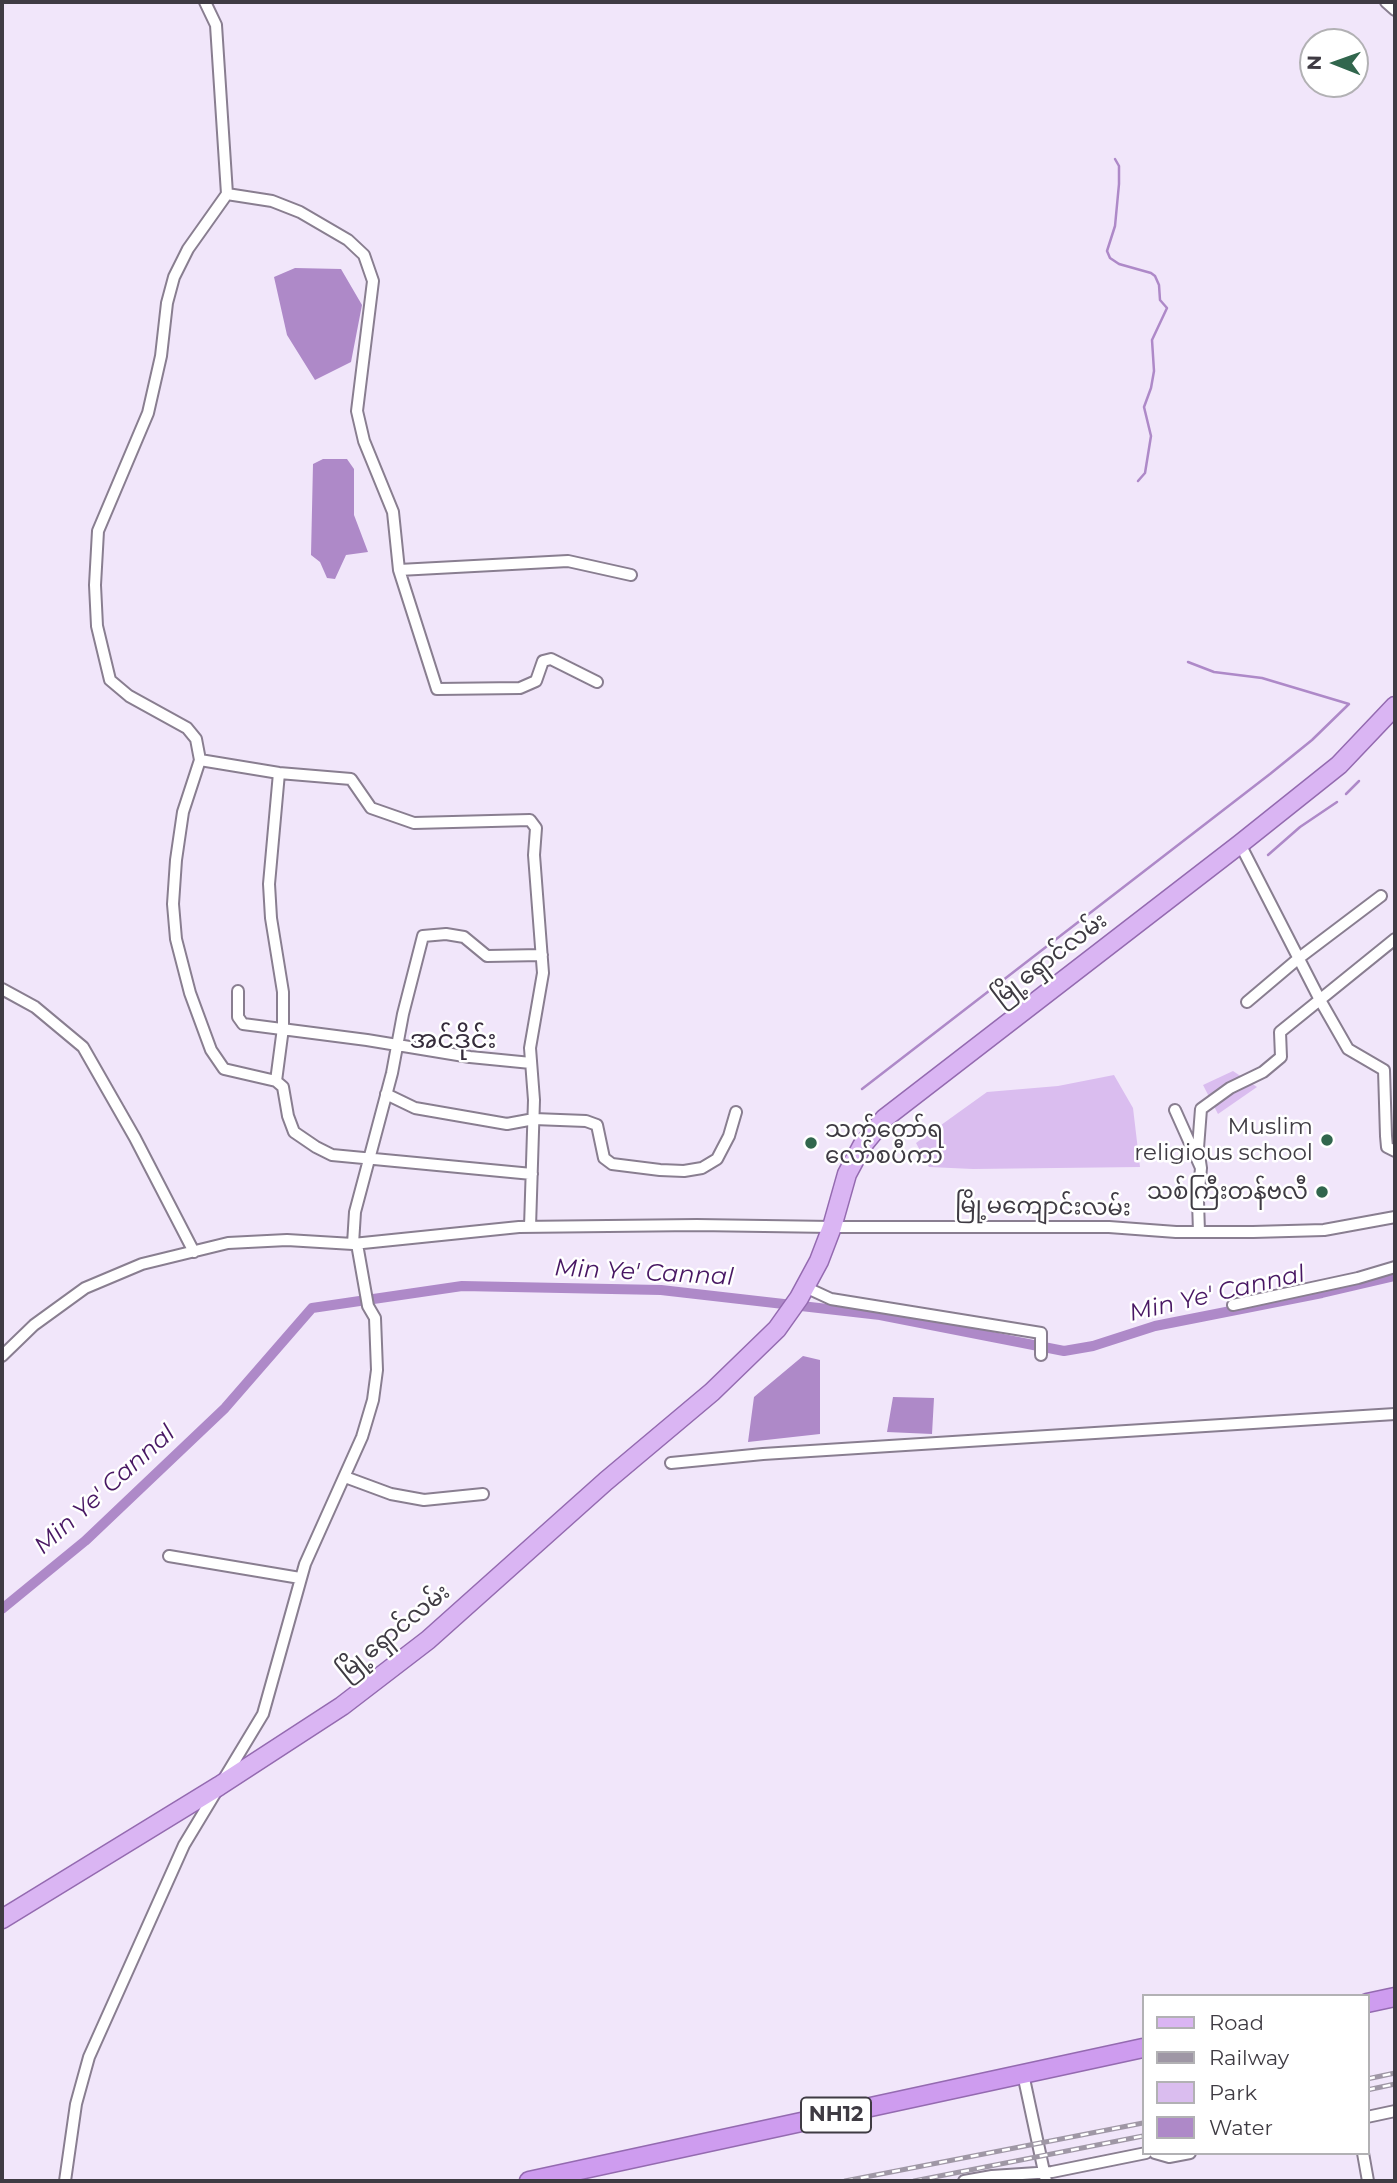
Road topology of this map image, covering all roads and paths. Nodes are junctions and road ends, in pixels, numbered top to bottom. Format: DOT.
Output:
graph roads {
  1 [pos="205,2"];
  2 [pos="1386,2"];
  3 [pos="1395,10"];
  4 [pos="227,194"];
  5 [pos="399,569"];
  6 [pos="631,575"];
  7 [pos="597,682"];
  8 [pos="1395,706"];
  9 [pos="200,760"];
  10 [pos="279,773"];
  11 [pos="1240,844"];
  12 [pos="1381,896"];
  13 [pos="1395,939"];
  14 [pos="542,955"];
  15 [pos="1299,958"];
  16 [pos="2,989"];
  17 [pos="238,991"];
  18 [pos="1320,1000"];
  19 [pos="1247,1002"];
  20 [pos="283,1028"];
  21 [pos="397,1045"];
  22 [pos="531,1063"];
  23 [pos="276,1081"];
  24 [pos="386,1094"];
  25 [pos="1175,1111"];
  26 [pos="736,1112"];
  27 [pos="534,1119"];
  28 [pos="1395,1151"];
  29 [pos="368,1158"];
  30 [pos="1201,1168"];
  31 [pos="532,1174"];
  32 [pos="1395,1217"];
  33 [pos="530,1227"];
  34 [pos="823,1227"];
  35 [pos="1199,1232"];
  36 [pos="355,1244"];
  37 [pos="194,1251"];
  38 [pos="1395,1267"];
  39 [pos="802,1292"];
  40 [pos="1233,1305"];
  41 [pos="1041,1355"];
  42 [pos="2,1356"];
  43 [pos="1395,1414"];
  44 [pos="671,1462"];
  45 [pos="345,1477"];
  46 [pos="483,1494"];
  47 [pos="169,1556"];
  48 [pos="300,1578"];
  49 [pos="219,1786"];
  50 [pos="2,1919"];
  51 [pos="1395,1997"];
  52 [pos="1369,2003"];
  53 [pos="1142,2048"];
  54 [pos="1023,2074"];
  55 [pos="1395,2111"];
  56 [pos="1369,2117"];
  57 [pos="1142,2154"];
  58 [pos="1363,2155"];
  59 [pos="1045,2177"];
  60 [pos="992,2179"];
  61 [pos="65,2181"];
  62 [pos="529,2181"];
  63 [pos="964,2181"];
  64 [pos="1368,2181"];
  1 -- 4 [label="street"];
  2 -- 3 [label="street"];
  4 -- 5 [label="street"];
  4 -- 9 [label="street"];
  5 -- 6 [label="street"];
  5 -- 7 [label="street"];
  8 -- 11 [label="main road, မြို့ရှောင်လမ်း"];
  9 -- 10 [label="street"];
  9 -- 23 [label="street"];
  10 -- 14 [label="street"];
  10 -- 20 [label="street"];
  11 -- 15 [label="street"];
  11 -- 34 [label="main road, မြို့ရှောင်လမ်း"];
  12 -- 15 [label="street"];
  13 -- 18 [label="street"];
  14 -- 21 [label="street"];
  14 -- 22 [label="street"];
  15 -- 18 [label="street"];
  15 -- 19 [label="street"];
  16 -- 37 [label="street"];
  17 -- 20 [label="street"];
  18 -- 28 [label="street"];
  18 -- 30 [label="street"];
  20 -- 21 [label="street"];
  20 -- 23 [label="street"];
  21 -- 22 [label="street"];
  21 -- 24 [label="street"];
  22 -- 27 [label="street"];
  23 -- 29 [label="street"];
  24 -- 27 [label="street"];
  24 -- 29 [label="street"];
  25 -- 30 [label="street"];
  26 -- 27 [label="street"];
  27 -- 31 [label="street"];
  29 -- 31 [label="street"];
  29 -- 36 [label="street"];
  30 -- 35 [label="street"];
  31 -- 33 [label="street"];
  32 -- 35 [label="street, မြို့မကျောင်းလမ်း"];
  33 -- 34 [label="street, မြို့မကျောင်းလမ်း"];
  33 -- 36 [label="street, မြို့မကျောင်းလမ်း"];
  34 -- 35 [label="street, မြို့မကျောင်းလမ်း"];
  34 -- 39 [label="main road, မြို့ရှောင်လမ်း"];
  36 -- 37 [label="street, မြို့မကျောင်းလမ်း"];
  36 -- 45 [label="street"];
  37 -- 42 [label="street, မြို့မကျောင်းလမ်း"];
  38 -- 40 [label="street"];
  39 -- 41 [label="street"];
  39 -- 49 [label="main road, မြို့ရှောင်လမ်း"];
  43 -- 44 [label="street"];
  45 -- 46 [label="street"];
  45 -- 48 [label="street"];
  47 -- 48 [label="street"];
  48 -- 49 [label="street"];
  49 -- 50 [label="main road, မြို့ရှောင်လမ်း"];
  49 -- 61 [label="street"];
  51 -- 52 [label="highway"];
  53 -- 54 [label="highway, NH12"];
  54 -- 59 [label="street"];
  54 -- 62 [label="highway, NH12"];
  55 -- 56 [label="street"];
  57 -- 59 [label="street"];
  58 -- 64 [label="street"];
  59 -- 60 [label="street"];
  60 -- 63 [label="street"];
}
